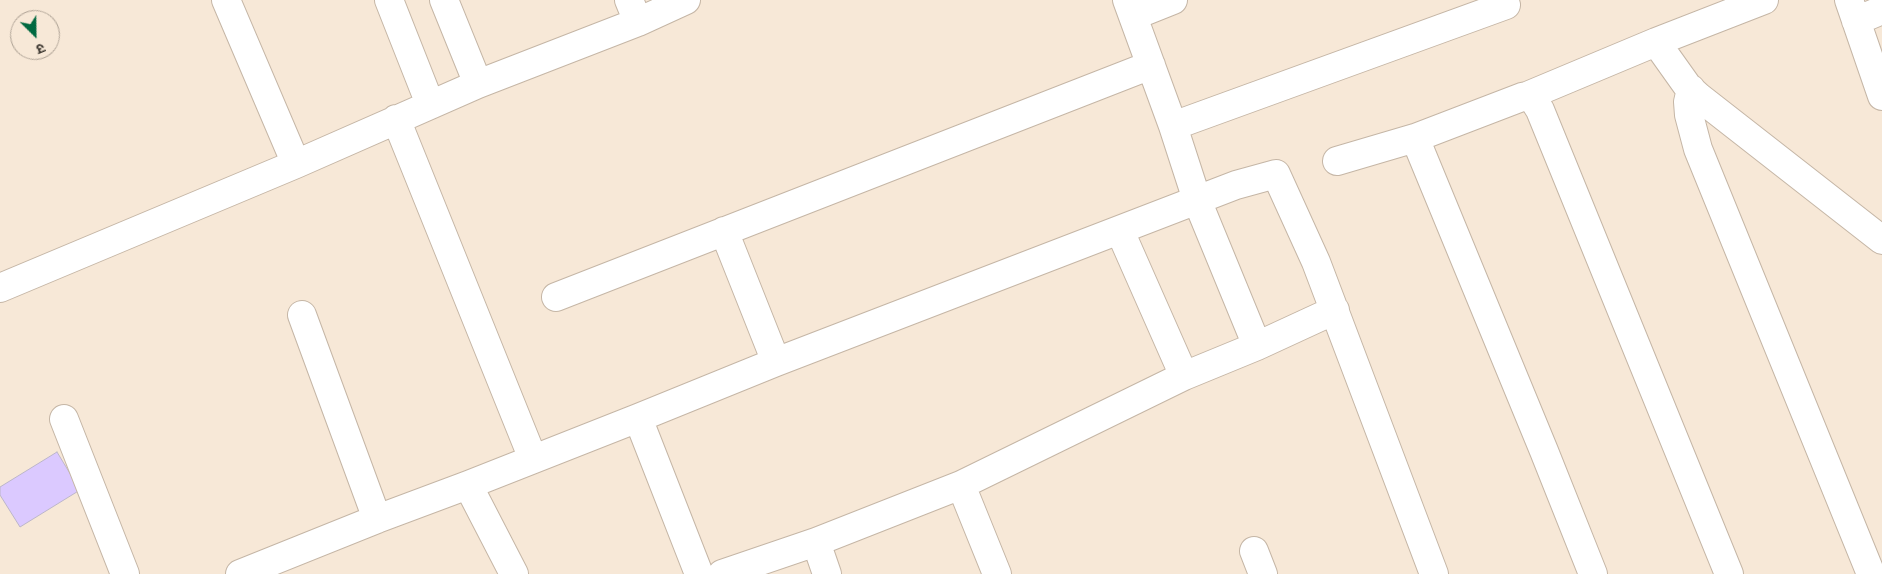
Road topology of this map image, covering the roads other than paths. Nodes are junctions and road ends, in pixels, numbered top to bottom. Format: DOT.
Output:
graph roads {
  1 [pos="226,0"];
  2 [pos="389,0"];
  3 [pos="444,0"];
  4 [pos="686,0"];
  5 [pos="1174,0"];
  6 [pos="1764,0"];
  7 [pos="1506,5"];
  8 [pos="1130,8"];
  9 [pos="1853,10"];
  10 [pos="1882,10"];
  11 [pos="633,11"];
  12 [pos="1656,42"];
  13 [pos="1151,65"];
  14 [pos="478,84"];
  15 [pos="1691,89"];
  16 [pos="1527,96"];
  17 [pos="1882,96"];
  18 [pos="430,104"];
  19 [pos="396,120"];
  20 [pos="1173,126"];
  21 [pos="1415,138"];
  22 [pos="1337,161"];
  23 [pos="296,164"];
  24 [pos="1197,200"];
  25 [pos="724,231"];
  26 [pos="1120,231"];
  27 [pos="1882,240"];
  28 [pos="0,288"];
  29 [pos="556,297"];
  30 [pos="1335,310"];
  31 [pos="302,316"];
  32 [pos="1257,346"];
  33 [pos="776,362"];
  34 [pos="1184,376"];
  35 [pos="638,418"];
  36 [pos="64,419"];
  37 [pos="534,459"];
  38 [pos="961,485"];
  39 [pos="468,486"];
  40 [pos="377,518"];
  41 [pos="816,542"];
  42 [pos="124,574"];
  43 [pos="240,574"];
  44 [pos="514,574"];
  45 [pos="699,574"];
  46 [pos="722,574"];
  47 [pos="827,574"];
  48 [pos="997,574"];
  49 [pos="1434,574"];
  50 [pos="1593,574"];
  51 [pos="1728,574"];
  52 [pos="1871,574"];
  1 -- 23 [label="street"];
  2 -- 18 [label="street"];
  3 -- 14 [label="street"];
  4 -- 11 [label="street"];
  5 -- 8 [label="street"];
  6 -- 12 [label="street"];
  7 -- 20 [label="street"];
  8 -- 13 [label="street"];
  9 -- 10 [label="street"];
  9 -- 17 [label="street"];
  11 -- 14 [label="street"];
  12 -- 15 [label="street"];
  12 -- 16 [label="street"];
  13 -- 20 [label="street"];
  13 -- 25 [label="street"];
  14 -- 18 [label="street"];
  15 -- 27 [label="street"];
  15 -- 52 [label="street"];
  16 -- 21 [label="street"];
  16 -- 51 [label="street"];
  18 -- 19 [label="street"];
  19 -- 23 [label="street"];
  19 -- 37 [label="street"];
  20 -- 24 [label="street"];
  21 -- 22 [label="street"];
  21 -- 50 [label="street"];
  23 -- 28 [label="street"];
  24 -- 26 [label="street"];
  24 -- 30 [label="street"];
  24 -- 32 [label="street"];
  25 -- 29 [label="street"];
  25 -- 33 [label="street"];
  26 -- 33 [label="street"];
  26 -- 34 [label="street"];
  30 -- 32 [label="street"];
  30 -- 49 [label="street"];
  31 -- 40 [label="street"];
  32 -- 34 [label="street"];
  33 -- 35 [label="street"];
  34 -- 38 [label="street"];
  35 -- 37 [label="street"];
  35 -- 45 [label="street"];
  36 -- 42 [label="street"];
  37 -- 39 [label="street"];
  38 -- 41 [label="street"];
  38 -- 48 [label="street"];
  39 -- 40 [label="street"];
  39 -- 44 [label="street"];
  40 -- 43 [label="street"];
  41 -- 46 [label="street"];
  41 -- 47 [label="street"];
}
